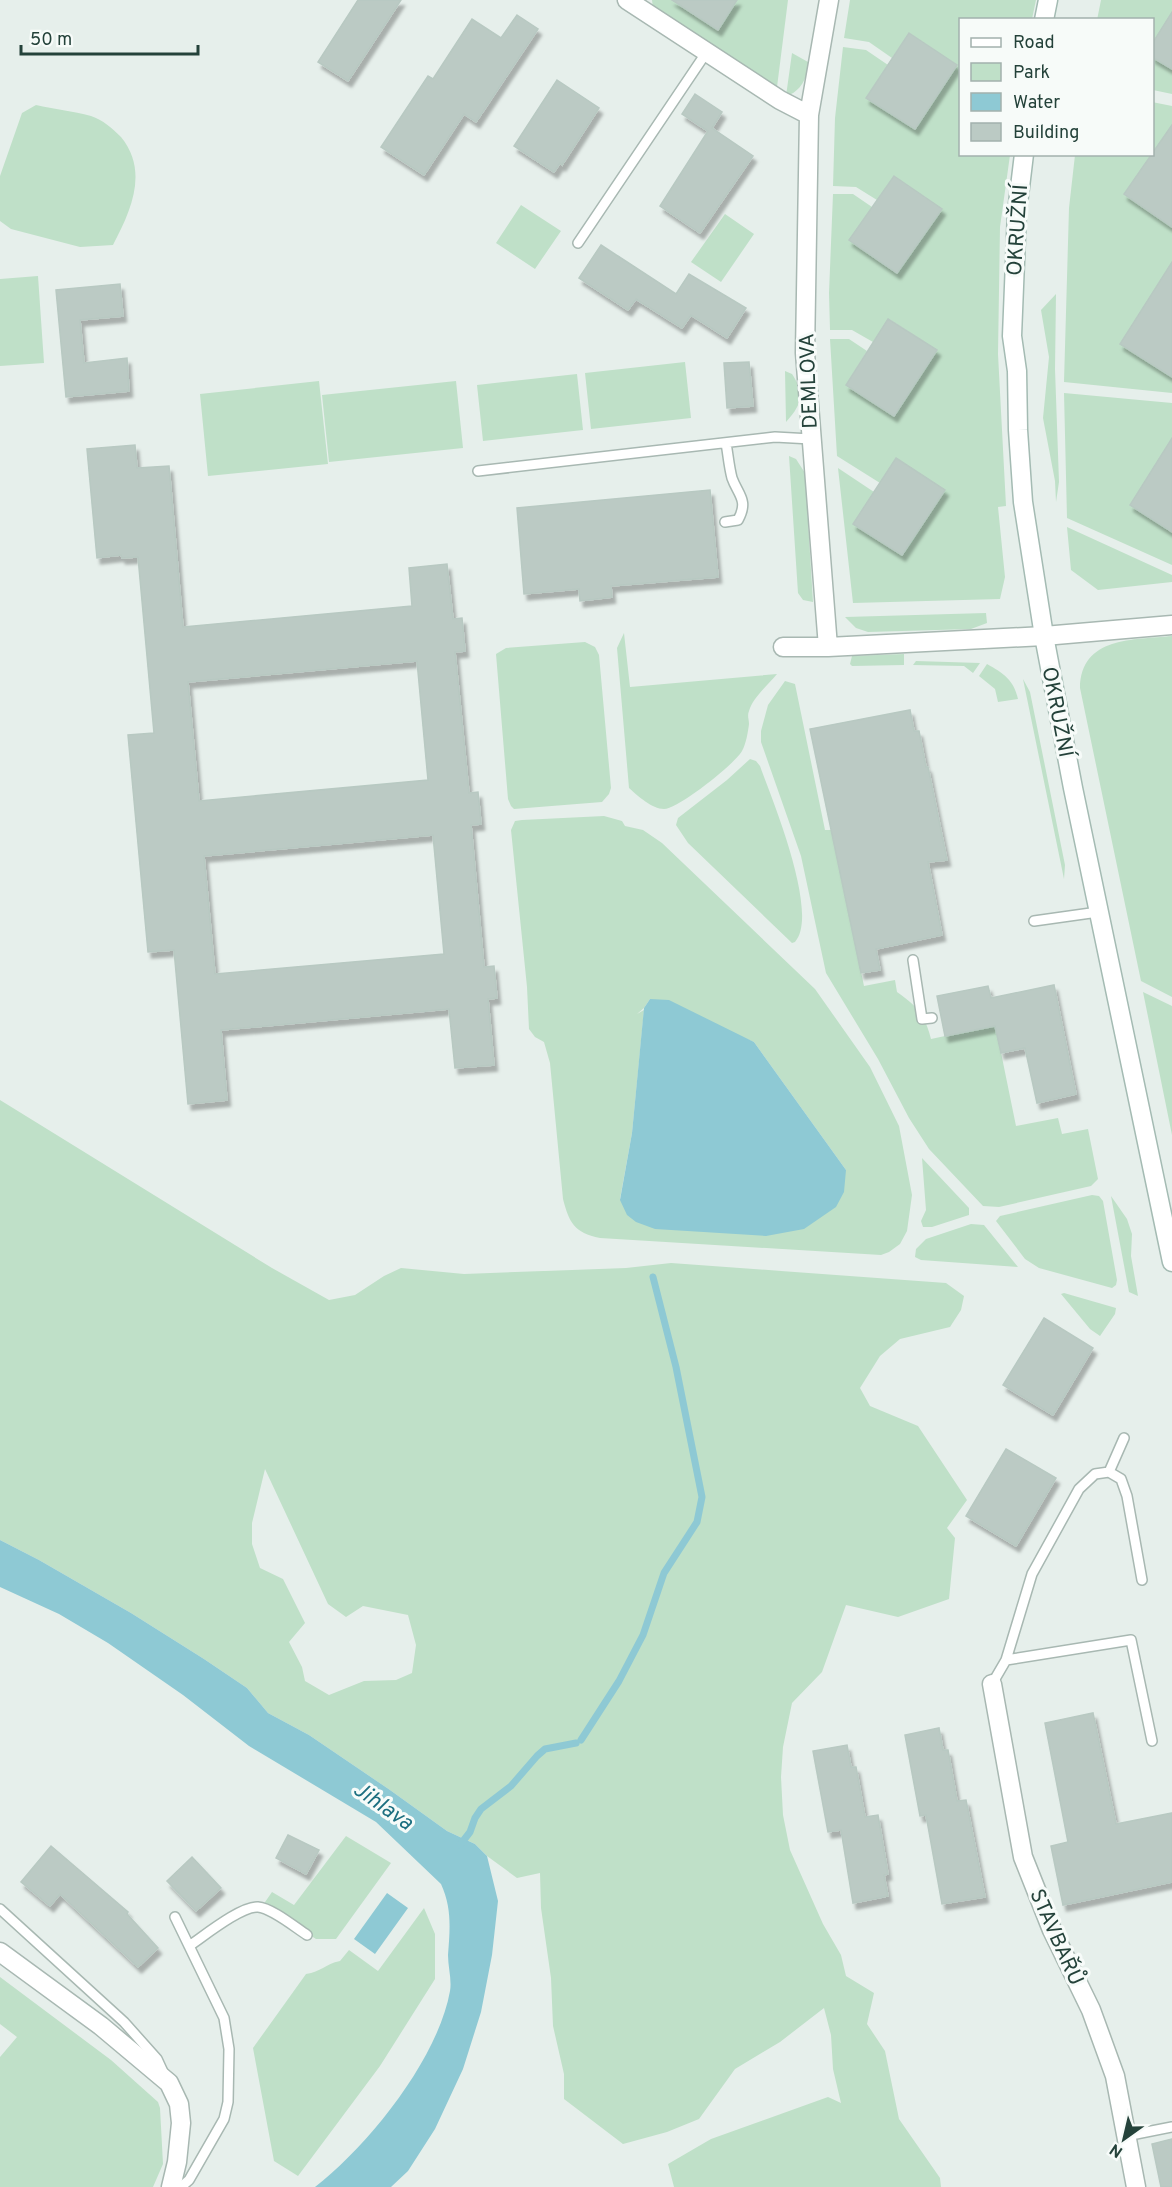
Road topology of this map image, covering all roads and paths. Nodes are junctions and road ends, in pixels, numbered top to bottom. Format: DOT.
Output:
graph roads {
  1 [pos="627,0"];
  2 [pos="829,0"];
  3 [pos="1048,0"];
  4 [pos="1044,18"];
  5 [pos="706,53"];
  6 [pos="809,115"];
  7 [pos="1024,156"];
  8 [pos="578,243"];
  9 [pos="811,439"];
  10 [pos="726,443"];
  11 [pos="478,471"];
  12 [pos="725,522"];
  13 [pos="1172,625"];
  14 [pos="1044,636"];
  15 [pos="783,647"];
  16 [pos="828,647"];
  17 [pos="1098,912"];
  18 [pos="1034,921"];
  19 [pos="913,960"];
  20 [pos="932,1018"];
  21 [pos="1170,1255"];
  22 [pos="1124,1438"];
  23 [pos="1109,1472"];
  24 [pos="1142,1580"];
  25 [pos="1005,1660"];
  26 [pos="992,1684"];
  27 [pos="1152,1741"];
  28 [pos="0,1909"];
  29 [pos="175,1917"];
  30 [pos="307,1935"];
  31 [pos="189,1946"];
  32 [pos="0,1952"];
  33 [pos="169,2083"];
  34 [pos="1172,2127"];
  35 [pos="1126,2136"];
  36 [pos="171,2187"];
  37 [pos="182,2187"];
  38 [pos="1136,2187"];
  1 -- 5 [label="street"];
  2 -- 6 [label="street, DEMLOVA"];
  3 -- 4 [label="street"];
  5 -- 6 [label="street"];
  5 -- 8 [label="lane"];
  6 -- 9 [label="street, DEMLOVA"];
  7 -- 14 [label="street, OKRUŽNÍ"];
  9 -- 10 [label="lane"];
  9 -- 16 [label="street, DEMLOVA"];
  10 -- 11 [label="lane"];
  10 -- 12 [label="lane"];
  13 -- 14 [label="street"];
  14 -- 16 [label="street"];
  14 -- 17 [label="street, OKRUŽNÍ"];
  15 -- 16 [label="street"];
  17 -- 18 [label="lane"];
  17 -- 21 [label="street, OKRUŽNÍ"];
  19 -- 20 [label="lane"];
  22 -- 23 [label="lane"];
  23 -- 24 [label="lane"];
  23 -- 25 [label="lane"];
  25 -- 26 [label="lane"];
  25 -- 27 [label="lane"];
  26 -- 35 [label="street, STAVBAŘŮ"];
  28 -- 33 [label="lane"];
  29 -- 31 [label="lane"];
  30 -- 31 [label="lane"];
  31 -- 37 [label="lane"];
  32 -- 33 [label="street"];
  33 -- 36 [label="street"];
  34 -- 35 [label="lane"];
  35 -- 38 [label="street, STAVBAŘŮ"];
}
